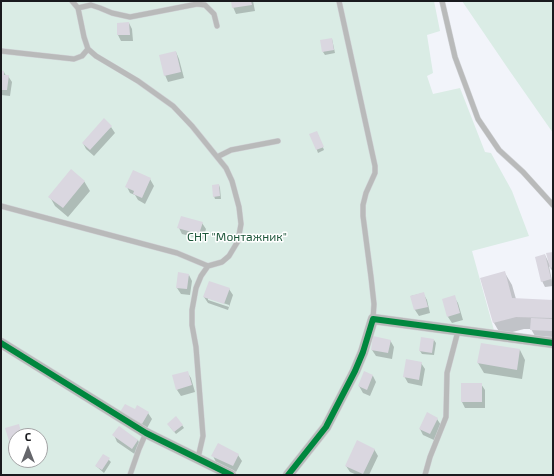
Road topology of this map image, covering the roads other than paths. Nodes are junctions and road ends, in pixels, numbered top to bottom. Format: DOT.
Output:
graph roads {
  1 [pos="72,1"];
  2 [pos="339,1"];
  3 [pos="442,1"];
  4 [pos="78,8"];
  5 [pos="217,26"];
  6 [pos="88,49"];
  7 [pos="1,51"];
  8 [pos="278,141"];
  9 [pos="217,157"];
  10 [pos="553,205"];
  11 [pos="1,206"];
  12 [pos="208,266"];
  13 [pos="373,319"];
  14 [pos="458,331"];
  15 [pos="1,343"];
  16 [pos="553,344"];
  17 [pos="146,434"];
  18 [pos="198,458"];
  19 [pos="130,475"];
  20 [pos="231,475"];
  21 [pos="288,475"];
  22 [pos="425,475"];
  1 -- 4 [label="lane"];
  2 -- 13 [label="lane"];
  3 -- 10 [label="lane"];
  4 -- 5 [label="lane"];
  4 -- 6 [label="lane"];
  6 -- 7 [label="lane"];
  6 -- 9 [label="lane"];
  8 -- 9 [label="lane"];
  9 -- 12 [label="lane"];
  11 -- 12 [label="lane"];
  12 -- 18 [label="lane"];
  13 -- 14 [label="street"];
  13 -- 21 [label="street"];
  14 -- 16 [label="street"];
  14 -- 22 [label="lane"];
  15 -- 17 [label="street"];
  17 -- 18 [label="street"];
  17 -- 19 [label="lane"];
  18 -- 20 [label="street"];
}
